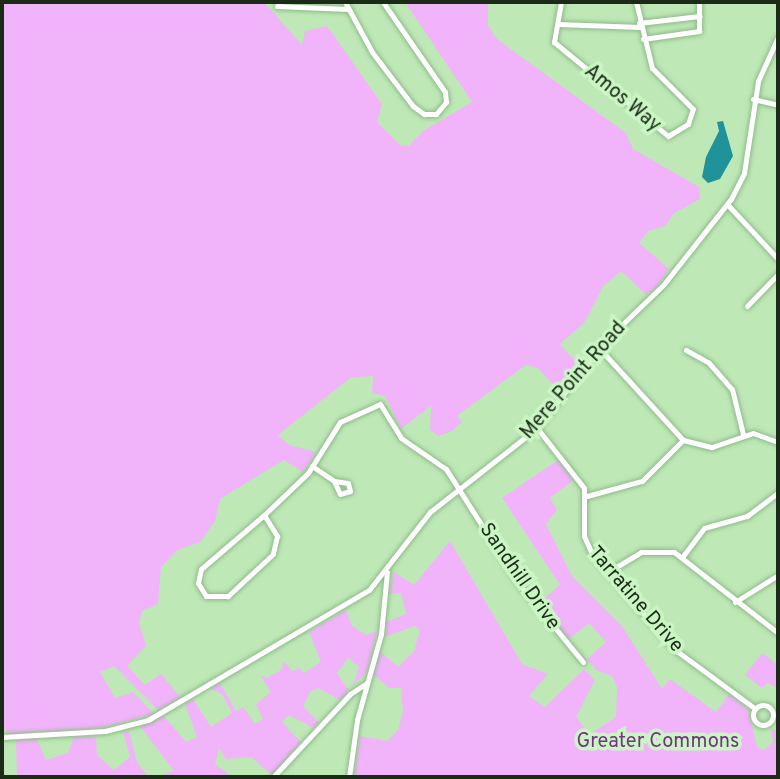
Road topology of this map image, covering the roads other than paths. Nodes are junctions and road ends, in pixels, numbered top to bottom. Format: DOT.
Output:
graph roads {
  1 [pos="345,2"];
  2 [pos="383,2"];
  3 [pos="561,2"];
  4 [pos="636,2"];
  5 [pos="699,2"];
  6 [pos="277,6"];
  7 [pos="348,9"];
  8 [pos="700,16"];
  9 [pos="558,24"];
  10 [pos="639,25"];
  11 [pos="778,37"];
  12 [pos="643,39"];
  13 [pos="753,99"];
  14 [pos="778,105"];
  15 [pos="727,204"];
  16 [pos="778,259"];
  17 [pos="778,274"];
  18 [pos="747,306"];
  19 [pos="599,348"];
  20 [pos="686,350"];
  21 [pos="537,428"];
  22 [pos="743,434"];
  23 [pos="683,440"];
  24 [pos="778,442"];
  25 [pos="312,466"];
  26 [pos="334,481"];
  27 [pos="460,488"];
  28 [pos="778,493"];
  29 [pos="587,496"];
  30 [pos="264,515"];
  31 [pos="683,556"];
  32 [pos="387,571"];
  33 [pos="608,572"];
  34 [pos="778,575"];
  35 [pos="734,603"];
  36 [pos="778,633"];
  37 [pos="583,662"];
  38 [pos="367,683"];
  39 [pos="753,707"];
  40 [pos="2,737"];
  41 [pos="273,777"];
  42 [pos="349,777"];
  1 -- 7 [label="street"];
  2 -- 7 [label="street"];
  3 -- 9 [label="street, Amos Way"];
  4 -- 10 [label="street, Amos Way"];
  5 -- 8 [label="street"];
  6 -- 7 [label="street"];
  8 -- 10 [label="street"];
  8 -- 12 [label="street"];
  9 -- 10 [label="street"];
  9 -- 12 [label="street, Amos Way"];
  10 -- 12 [label="street, Amos Way"];
  11 -- 13 [label="street, Mere Point Road"];
  13 -- 14 [label="street"];
  13 -- 15 [label="street, Mere Point Road"];
  15 -- 16 [label="street"];
  15 -- 19 [label="street, Mere Point Road"];
  17 -- 18 [label="street"];
  19 -- 21 [label="street, Mere Point Road"];
  19 -- 23 [label="street"];
  20 -- 22 [label="street"];
  21 -- 27 [label="street, Mere Point Road"];
  21 -- 29 [label="street"];
  22 -- 23 [label="street"];
  22 -- 24 [label="street"];
  23 -- 29 [label="street"];
  25 -- 26 [label="street"];
  25 -- 27 [label="street, Sandhill Drive"];
  25 -- 30 [label="street"];
  27 -- 32 [label="street, Mere Point Road"];
  27 -- 37 [label="street, Sandhill Drive"];
  28 -- 31 [label="street"];
  29 -- 33 [label="street, Tarratine Drive"];
  30 -- 30 [label="street"];
  31 -- 33 [label="street"];
  31 -- 35 [label="street"];
  32 -- 38 [label="street"];
  32 -- 40 [label="street, Mere Point Road"];
  33 -- 39 [label="street, Tarratine Drive"];
  34 -- 35 [label="street"];
  35 -- 36 [label="street"];
  38 -- 41 [label="street"];
  38 -- 42 [label="street"];
  39 -- 39 [label="street, Tarratine Drive"];
}
